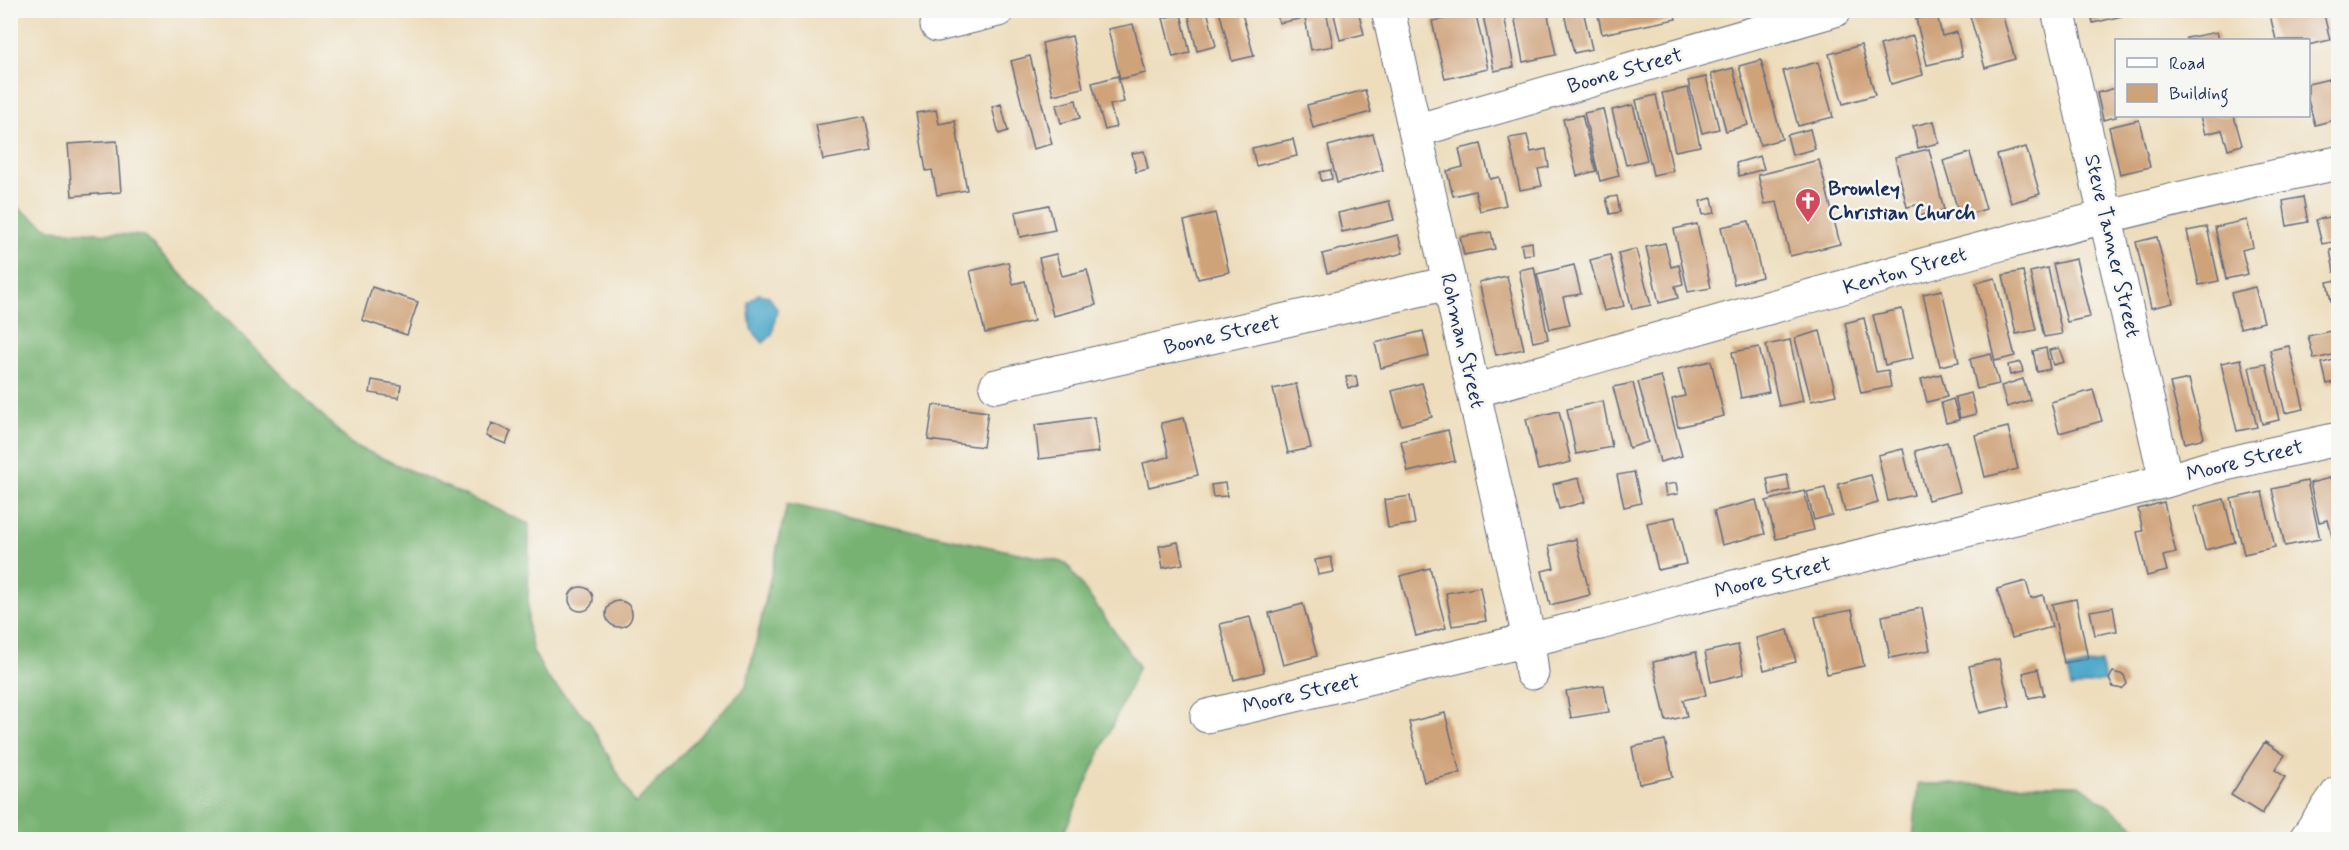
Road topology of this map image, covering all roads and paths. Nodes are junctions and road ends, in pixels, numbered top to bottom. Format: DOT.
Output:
graph roads {
  1 [pos="998,10"];
  2 [pos="1388,10"];
  3 [pos="1835,10"];
  4 [pos="2058,10"];
  5 [pos="937,25"];
  6 [pos="1415,131"];
  7 [pos="2338,163"];
  8 [pos="2105,217"];
  9 [pos="1449,283"];
  10 [pos="996,386"];
  11 [pos="1474,391"];
  12 [pos="2338,439"];
  13 [pos="2166,481"];
  14 [pos="1528,640"];
  15 [pos="1532,673"];
  16 [pos="1207,716"];
  17 [pos="2338,793"];
  18 [pos="2304,840"];
  1 -- 5 [label="street"];
  2 -- 6 [label="street, Rohman Street"];
  3 -- 6 [label="street, Boone Street"];
  4 -- 8 [label="street, Steve Tanner Street"];
  6 -- 9 [label="street, Rohman Street"];
  7 -- 8 [label="street, Kenton Street"];
  8 -- 11 [label="street, Kenton Street"];
  8 -- 13 [label="street, Steve Tanner Street"];
  9 -- 10 [label="street, Boone Street"];
  9 -- 11 [label="street, Rohman Street"];
  11 -- 14 [label="street, Rohman Street"];
  12 -- 13 [label="street, Moore Street"];
  13 -- 14 [label="street, Moore Street"];
  14 -- 15 [label="street, Rohman Street"];
  14 -- 16 [label="street, Moore Street"];
  17 -- 18 [label="street"];
}
